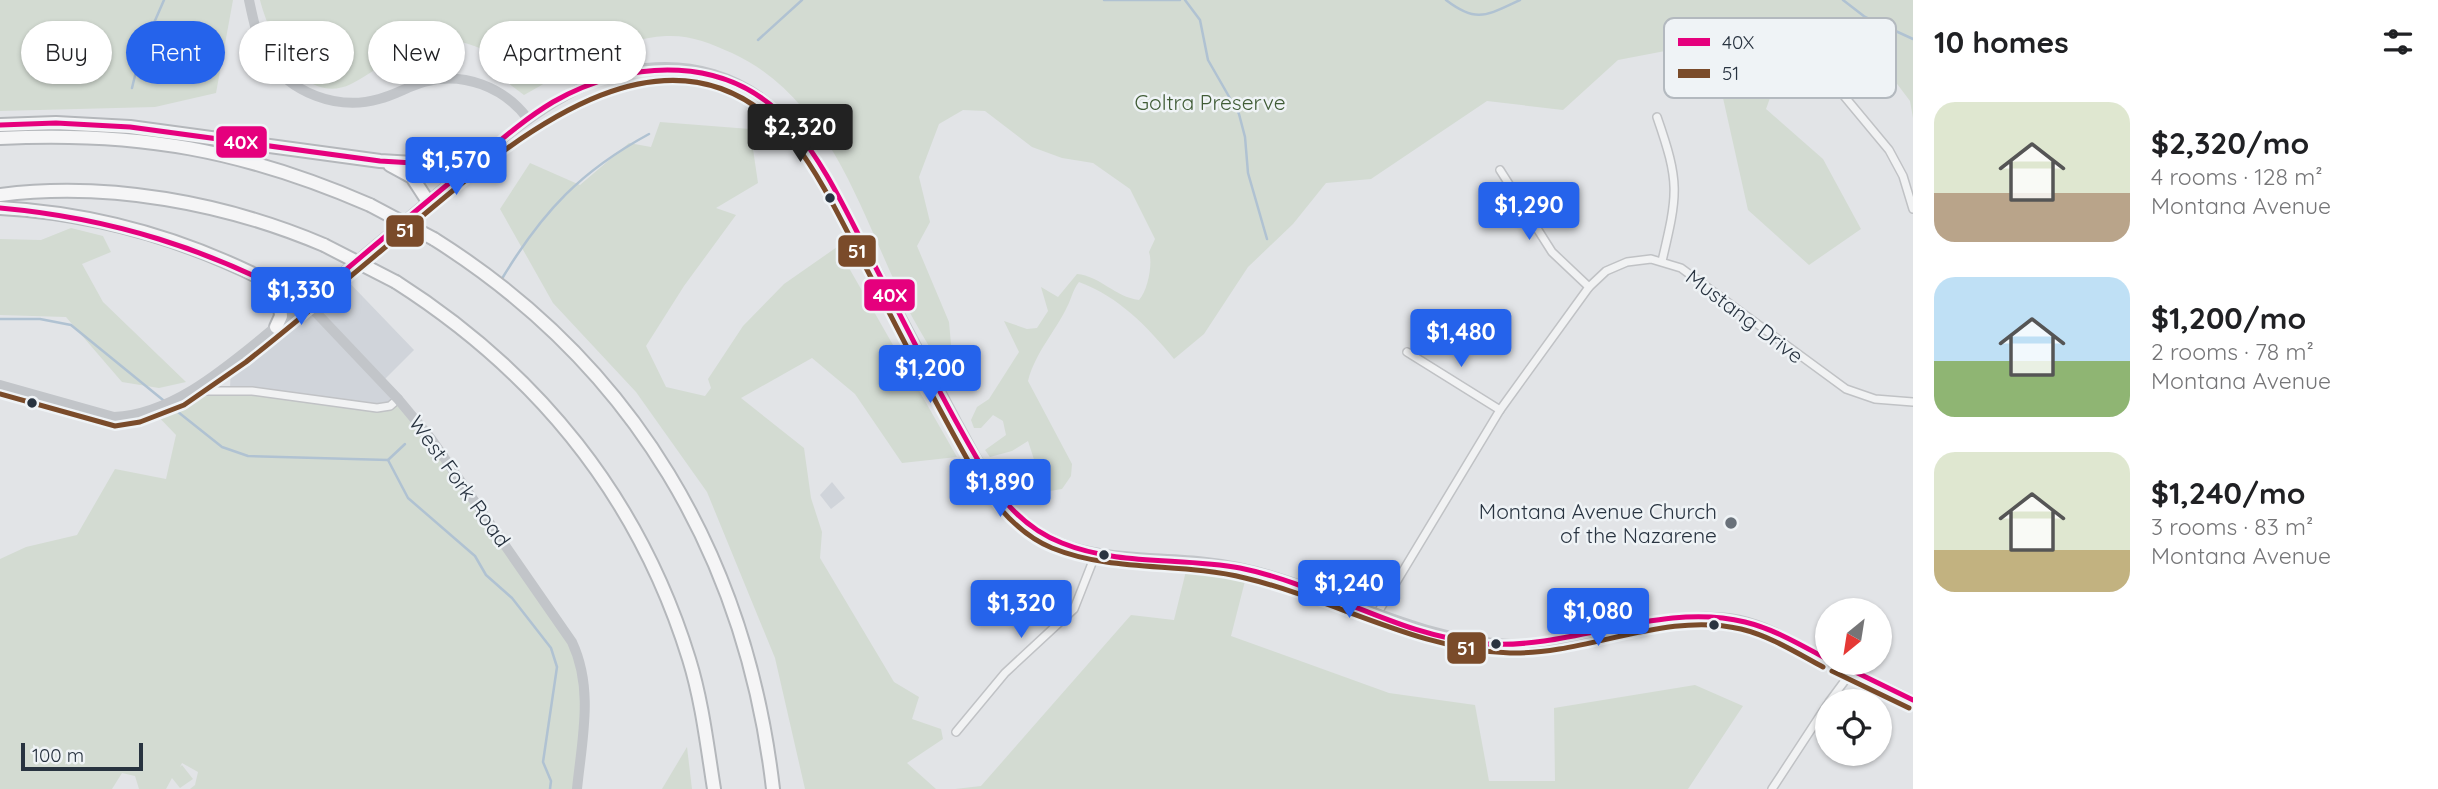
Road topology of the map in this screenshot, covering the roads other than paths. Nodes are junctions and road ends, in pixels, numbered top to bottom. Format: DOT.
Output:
graph roads {
  1 [pos="249,0"];
  2 [pos="1846,98"];
  3 [pos="1657,117"];
  4 [pos="528,119"];
  5 [pos="0,125"];
  6 [pos="0,138"];
  7 [pos="482,156"];
  8 [pos="380,161"];
  9 [pos="1500,170"];
  10 [pos="0,195"];
  11 [pos="427,200"];
  12 [pos="0,208"];
  13 [pos="1913,209"];
  14 [pos="1662,261"];
  15 [pos="278,287"];
  16 [pos="1588,287"];
  17 [pos="307,303"];
  18 [pos="276,327"];
  19 [pos="1407,352"];
  20 [pos="0,385"];
  21 [pos="192,391"];
  22 [pos="398,399"];
  23 [pos="1913,402"];
  24 [pos="1500,410"];
  25 [pos="1096,553"];
  26 [pos="1377,614"];
  27 [pos="1815,653"];
  28 [pos="1863,676"];
  29 [pos="1913,700"];
  30 [pos="1815,723"];
  31 [pos="956,732"];
  32 [pos="577,789"];
  33 [pos="715,789"];
  34 [pos="773,789"];
  35 [pos="1772,789"];
  1 -- 4 [label="street"];
  2 -- 13 [label="street"];
  3 -- 14 [label="street"];
  4 -- 7 [label="street"];
  4 -- 25 [label="street"];
  5 -- 8 [label="highway"];
  6 -- 34 [label="highway, bridge"];
  7 -- 8 [label="highway"];
  7 -- 11 [label="street"];
  8 -- 11 [label="highway"];
  9 -- 16 [label="street"];
  10 -- 33 [label="highway, bridge"];
  11 -- 17 [label="street"];
  12 -- 15 [label="highway"];
  14 -- 16 [label="street, Mustang Drive"];
  14 -- 23 [label="street, Mustang Drive"];
  15 -- 17 [label="highway"];
  15 -- 18 [label="highway"];
  16 -- 24 [label="street, Mustang Drive"];
  17 -- 18 [label="street"];
  17 -- 22 [label="street"];
  18 -- 21 [label="street"];
  19 -- 24 [label="street"];
  20 -- 21 [label="street, West Fork Road"];
  21 -- 22 [label="street, West Fork Road"];
  22 -- 32 [label="street, West Fork Road"];
  24 -- 26 [label="street, Mustang Drive"];
  25 -- 26 [label="street"];
  25 -- 31 [label="street"];
  26 -- 27 [label="street"];
  28 -- 29 [label="street"];
  30 -- 35 [label="street"];
}
